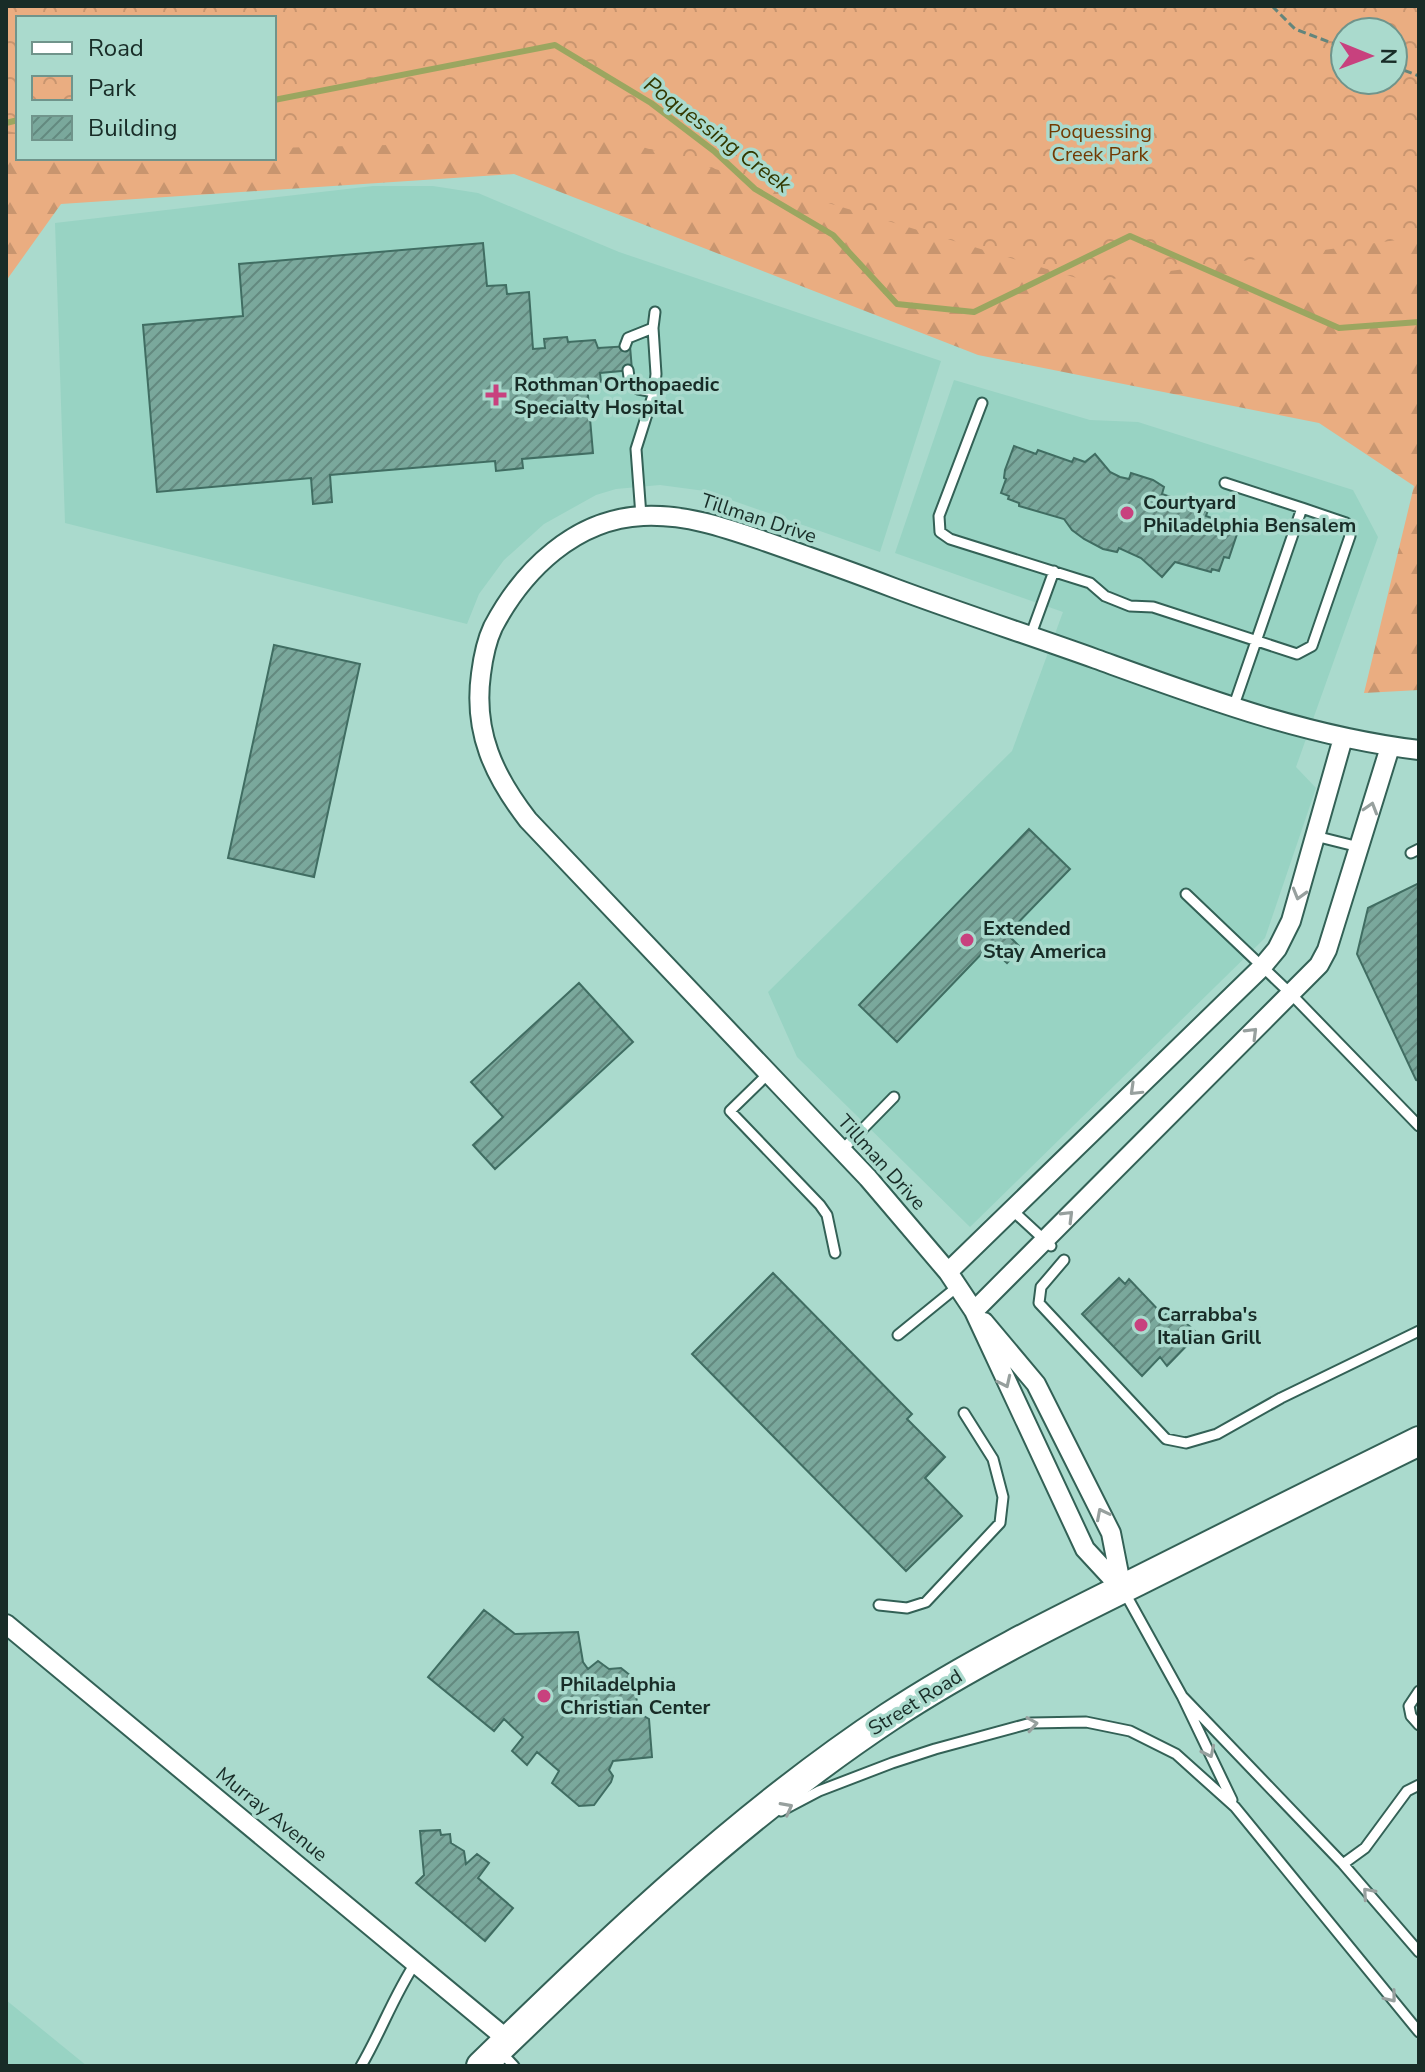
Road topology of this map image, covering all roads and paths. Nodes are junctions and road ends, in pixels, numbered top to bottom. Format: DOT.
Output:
graph roads {
  1 [pos="1272,6"];
  2 [pos="1329,42"];
  3 [pos="655,312"];
  4 [pos="653,328"];
  5 [pos="625,346"];
  6 [pos="628,370"];
  7 [pos="654,392"];
  8 [pos="982,403"];
  9 [pos="1225,483"];
  10 [pos="1302,508"];
  11 [pos="641,516"];
  12 [pos="1054,571"];
  13 [pos="1030,637"];
  14 [pos="1256,641"];
  15 [pos="1233,708"];
  16 [pos="1343,738"];
  17 [pos="1390,747"];
  18 [pos="1419,750"];
  19 [pos="1315,836"];
  20 [pos="1359,847"];
  21 [pos="1186,894"];
  22 [pos="1262,967"];
  23 [pos="1291,994"];
  24 [pos="769,1073"];
  25 [pos="894,1097"];
  26 [pos="1419,1126"];
  27 [pos="842,1150"];
  28 [pos="1012,1210"];
  29 [pos="1048,1243"];
  30 [pos="835,1253"];
  31 [pos="1064,1260"];
  32 [pos="953,1279"];
  33 [pos="974,1311"];
  34 [pos="1419,1331"];
  35 [pos="898,1335"];
  36 [pos="964,1413"];
  37 [pos="1419,1441"];
  38 [pos="1122,1589"];
  39 [pos="879,1605"];
  40 [pos="6,1624"];
  41 [pos="1419,1691"];
  42 [pos="1182,1696"];
  43 [pos="1419,1725"];
  44 [pos="1419,1785"];
  45 [pos="1235,1807"];
  46 [pos="718,1844"];
  47 [pos="1343,1864"];
  48 [pos="1419,1952"];
  49 [pos="416,1962"];
  50 [pos="1419,2032"];
  51 [pos="501,2055"];
  52 [pos="361,2066"];
  1 -- 2 [label="path"];
  3 -- 4 [label="lane"];
  4 -- 5 [label="lane"];
  4 -- 7 [label="lane"];
  6 -- 7 [label="lane"];
  7 -- 11 [label="lane"];
  8 -- 12 [label="lane"];
  9 -- 10 [label="lane"];
  10 -- 14 [label="lane"];
  10 -- 14 [label="lane"];
  11 -- 13 [label="street, Tillman Drive"];
  11 -- 24 [label="street, Tillman Drive"];
  12 -- 13 [label="lane"];
  12 -- 14 [label="lane"];
  13 -- 15 [label="street, Tillman Drive"];
  14 -- 15 [label="lane"];
  15 -- 16 [label="street, Tillman Drive"];
  16 -- 17 [label="street, Tillman Drive"];
  16 -- 19 [label="street"];
  17 -- 18 [label="street, Tillman Drive"];
  20 -- 17 [label="street, one-way"];
  19 -- 20 [label="lane"];
  19 -- 22 [label="street, one-way"];
  20 -- 23 [label="street"];
  21 -- 22 [label="lane"];
  22 -- 23 [label="lane"];
  22 -- 28 [label="street, one-way"];
  23 -- 26 [label="lane"];
  29 -- 23 [label="street, one-way"];
  24 -- 27 [label="street, Tillman Drive"];
  24 -- 30 [label="lane"];
  25 -- 27 [label="lane"];
  27 -- 32 [label="street, Tillman Drive"];
  28 -- 29 [label="lane"];
  28 -- 32 [label="street"];
  29 -- 33 [label="street"];
  31 -- 34 [label="lane"];
  32 -- 33 [label="street, Tillman Drive"];
  32 -- 35 [label="lane"];
  33 -- 38 [label="street, Tillman Drive, one-way"];
  38 -- 33 [label="street, Tillman Drive, one-way"];
  36 -- 39 [label="lane"];
  37 -- 38 [label="main road, Street Road"];
  38 -- 42 [label="lane"];
  38 -- 46 [label="main road, Street Road"];
  40 -- 49 [label="street, Murray Avenue"];
  41 -- 43 [label="lane"];
  42 -- 45 [label="lane, one-way"];
  42 -- 47 [label="lane"];
  44 -- 47 [label="lane"];
  46 -- 45 [label="lane, one-way"];
  45 -- 50 [label="lane, one-way"];
  46 -- 51 [label="main road, Street Road"];
  48 -- 47 [label="lane, one-way"];
  49 -- 51 [label="street, Murray Avenue"];
  49 -- 52 [label="lane"];
}
